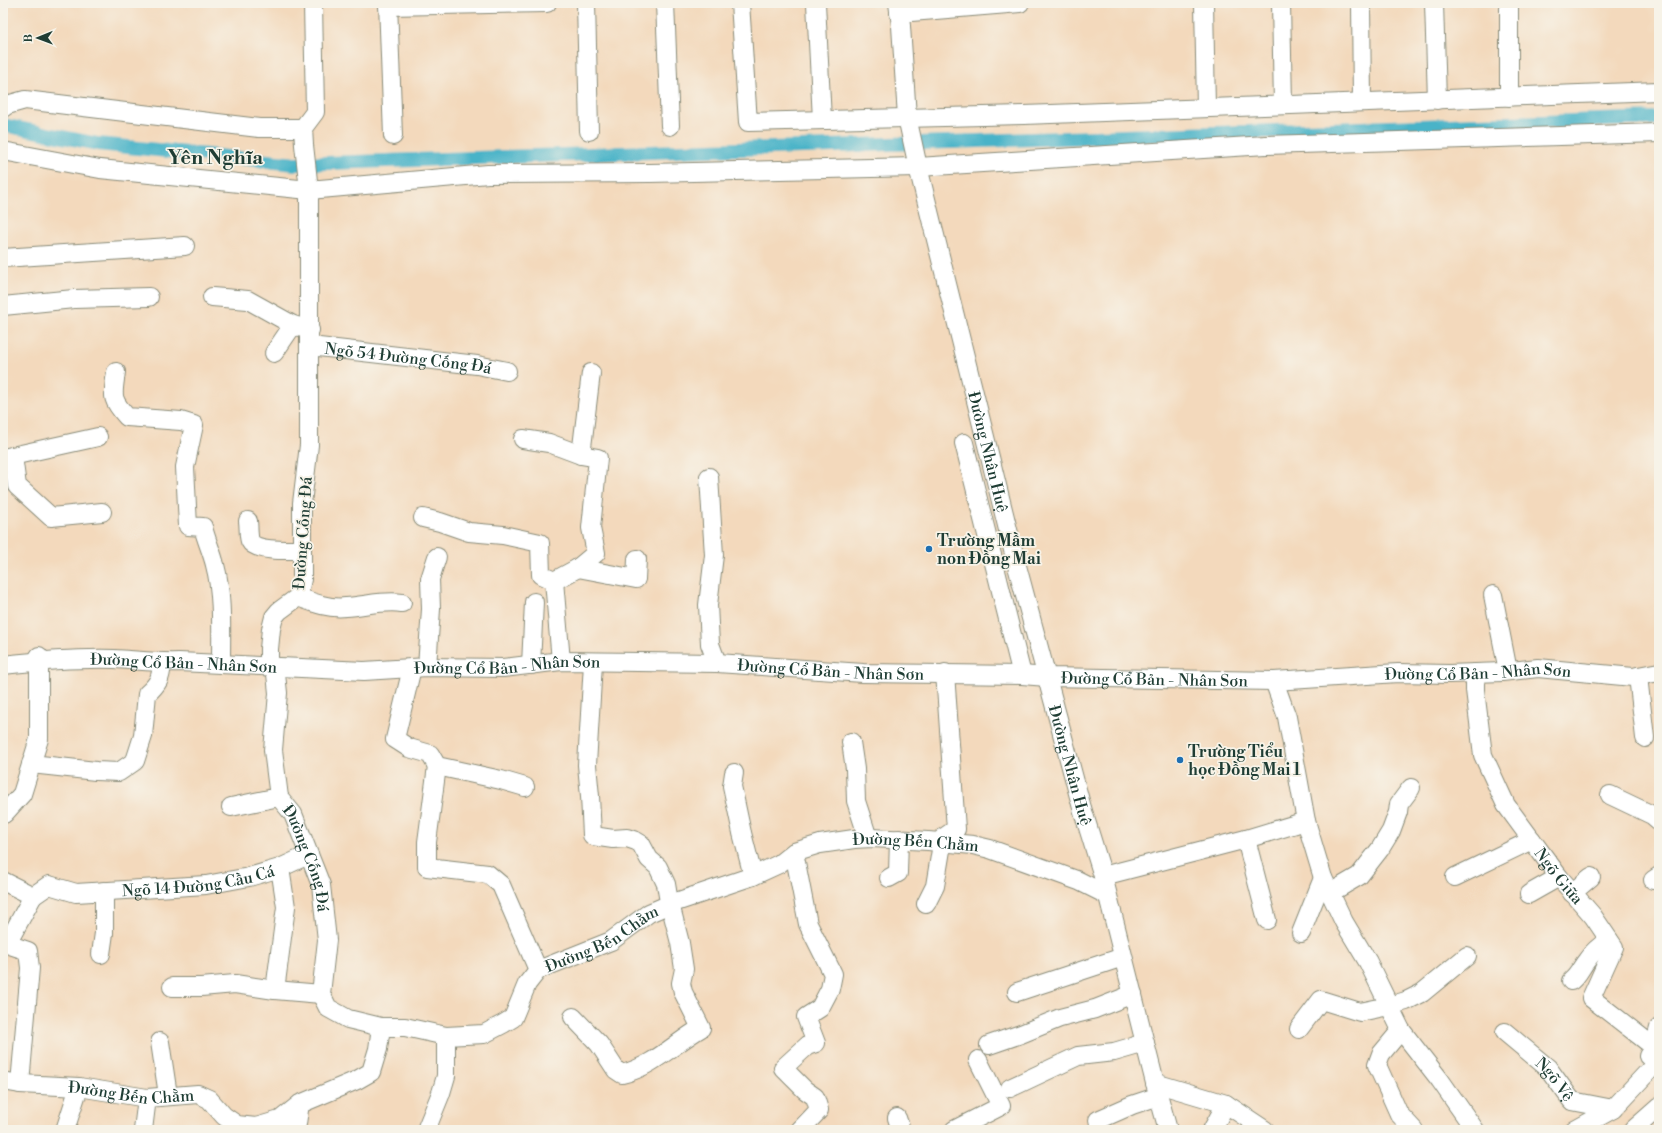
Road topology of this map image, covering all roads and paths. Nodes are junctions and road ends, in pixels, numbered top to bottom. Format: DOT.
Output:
graph roads {
  1 [pos="313,3"];
  2 [pos="547,3"];
  3 [pos="586,3"];
  4 [pos="665,3"];
  5 [pos="740,3"];
  6 [pos="816,3"];
  7 [pos="1020,3"];
  8 [pos="1204,3"];
  9 [pos="1282,3"];
  10 [pos="1361,3"];
  11 [pos="1434,3"];
  12 [pos="1509,3"];
  13 [pos="388,4"];
  14 [pos="898,8"];
  15 [pos="1659,92"];
  16 [pos="1509,97"];
  17 [pos="1436,100"];
  18 [pos="1362,102"];
  19 [pos="1283,105"];
  20 [pos="5,107"];
  21 [pos="1206,108"];
  22 [pos="907,117"];
  23 [pos="822,120"];
  24 [pos="670,126"];
  25 [pos="589,131"];
  26 [pos="1659,133"];
  27 [pos="304,136"];
  28 [pos="393,136"];
  29 [pos="3,151"];
  30 [pos="918,167"];
  31 [pos="309,190"];
  32 [pos="185,246"];
  33 [pos="3,258"];
  34 [pos="149,297"];
  35 [pos="212,297"];
  36 [pos="3,306"];
  37 [pos="304,333"];
  38 [pos="274,353"];
  39 [pos="507,370"];
  40 [pos="116,372"];
  41 [pos="591,373"];
  42 [pos="98,437"];
  43 [pos="524,439"];
  44 [pos="964,444"];
  45 [pos="581,455"];
  46 [pos="8,457"];
  47 [pos="709,477"];
  48 [pos="102,512"];
  49 [pos="423,518"];
  50 [pos="248,521"];
  51 [pos="302,550"];
  52 [pos="437,557"];
  53 [pos="637,559"];
  54 [pos="1017,566"];
  55 [pos="578,568"];
  56 [pos="995,571"];
  57 [pos="554,581"];
  58 [pos="1493,595"];
  59 [pos="298,597"];
  60 [pos="534,602"];
  61 [pos="402,603"];
  62 [pos="39,659"];
  63 [pos="561,661"];
  64 [pos="162,663"];
  65 [pos="593,663"];
  66 [pos="221,664"];
  67 [pos="717,664"];
  68 [pos="3,665"];
  69 [pos="531,665"];
  70 [pos="271,666"];
  71 [pos="420,668"];
  72 [pos="1508,671"];
  73 [pos="1659,672"];
  74 [pos="945,673"];
  75 [pos="1476,673"];
  76 [pos="1022,675"];
  77 [pos="1638,676"];
  78 [pos="1047,677"];
  79 [pos="1274,681"];
  80 [pos="1645,738"];
  81 [pos="851,742"];
  82 [pos="31,764"];
  83 [pos="437,766"];
  84 [pos="734,773"];
  85 [pos="525,787"];
  86 [pos="1411,788"];
  87 [pos="1610,795"];
  88 [pos="279,797"];
  89 [pos="231,808"];
  90 [pos="1657,813"];
  91 [pos="4,814"];
  92 [pos="1306,821"];
  93 [pos="868,838"];
  94 [pos="899,839"];
  95 [pos="1246,839"];
  96 [pos="1532,840"];
  97 [pos="942,842"];
  98 [pos="794,852"];
  99 [pos="308,855"];
  100 [pos="280,868"];
  101 [pos="753,876"];
  102 [pos="1103,876"];
  103 [pos="1559,877"];
  104 [pos="1591,877"];
  105 [pos="889,878"];
  106 [pos="1455,878"];
  107 [pos="3,881"];
  108 [pos="1327,886"];
  109 [pos="104,891"];
  110 [pos="1572,892"];
  111 [pos="1530,894"];
  112 [pos="1107,895"];
  113 [pos="34,896"];
  114 [pos="670,904"];
  115 [pos="926,904"];
  116 [pos="1267,920"];
  117 [pos="1301,933"];
  118 [pos="1609,940"];
  119 [pos="101,954"];
  120 [pos="1467,956"];
  121 [pos="1123,957"];
  122 [pos="538,970"];
  123 [pos="1571,981"];
  124 [pos="172,986"];
  125 [pos="276,990"];
  126 [pos="1016,992"];
  127 [pos="321,994"];
  128 [pos="1133,994"];
  129 [pos="1390,1006"];
  130 [pos="572,1017"];
  131 [pos="381,1027"];
  132 [pos="1659,1028"];
  133 [pos="1298,1029"];
  134 [pos="1401,1030"];
  135 [pos="1505,1032"];
  136 [pos="446,1036"];
  137 [pos="160,1042"];
  138 [pos="1145,1043"];
  139 [pos="989,1045"];
  140 [pos="1656,1053"];
  141 [pos="978,1060"];
  142 [pos="12,1082"];
  143 [pos="78,1087"];
  144 [pos="1010,1088"];
  145 [pos="1157,1090"];
  146 [pos="168,1095"];
  147 [pos="147,1098"];
  148 [pos="300,1104"];
  149 [pos="1226,1104"];
  150 [pos="1613,1109"];
  151 [pos="1655,1118"];
  152 [pos="1098,1120"];
  153 [pos="1467,1127"];
  154 [pos="65,1130"];
  155 [pos="143,1130"];
  156 [pos="296,1130"];
  157 [pos="426,1130"];
  158 [pos="800,1130"];
  159 [pos="954,1130"];
  160 [pos="1168,1130"];
  161 [pos="1212,1130"];
  162 [pos="1265,1130"];
  163 [pos="1414,1130"];
  164 [pos="1575,1130"];
  165 [pos="1594,1130"];
  166 [pos="1633,1130"];
  1 -- 27 [label="street"];
  2 -- 13 [label="street"];
  3 -- 25 [label="street"];
  4 -- 24 [label="street"];
  5 -- 23 [label="street"];
  6 -- 23 [label="street"];
  7 -- 14 [label="street"];
  8 -- 21 [label="street"];
  9 -- 19 [label="street"];
  10 -- 18 [label="street"];
  11 -- 17 [label="street"];
  12 -- 16 [label="street"];
  13 -- 28 [label="street"];
  14 -- 22 [label="street, Đường Nhân Huệ"];
  15 -- 16 [label="street"];
  16 -- 17 [label="street"];
  17 -- 18 [label="street"];
  18 -- 19 [label="street"];
  19 -- 21 [label="street"];
  20 -- 27 [label="street"];
  21 -- 22 [label="street"];
  22 -- 23 [label="street"];
  22 -- 30 [label="street, Đường Nhân Huệ"];
  26 -- 30 [label="street"];
  27 -- 31 [label="street, Đường Cống Đá"];
  29 -- 31 [label="street"];
  30 -- 31 [label="street"];
  30 -- 54 [label="street, Đường Nhân Huệ"];
  31 -- 37 [label="street, Đường Cống Đá"];
  32 -- 33 [label="street"];
  34 -- 36 [label="street"];
  35 -- 37 [label="street"];
  37 -- 38 [label="street"];
  37 -- 39 [label="street, Ngõ 54 Đường Cống Đá"];
  37 -- 51 [label="street, Đường Cống Đá"];
  40 -- 66 [label="street"];
  41 -- 45 [label="street"];
  42 -- 46 [label="street"];
  43 -- 45 [label="street"];
  44 -- 56 [label="street"];
  45 -- 55 [label="street"];
  46 -- 48 [label="street"];
  47 -- 67 [label="street"];
  49 -- 57 [label="street"];
  50 -- 51 [label="street"];
  51 -- 59 [label="street, Đường Cống Đá"];
  52 -- 71 [label="street"];
  53 -- 55 [label="street"];
  54 -- 56 [label="street"];
  54 -- 78 [label="street, Đường Nhân Huệ"];
  55 -- 57 [label="street"];
  56 -- 76 [label="street"];
  57 -- 63 [label="street"];
  58 -- 72 [label="street"];
  59 -- 61 [label="street"];
  59 -- 70 [label="street, Đường Cống Đá"];
  60 -- 69 [label="street"];
  62 -- 64 [label="street, Đường Cổ Bản - Nhân Sơn"];
  62 -- 68 [label="street, Đường Cổ Bản - Nhân Sơn"];
  62 -- 82 [label="street"];
  63 -- 65 [label="street, Đường Cổ Bản - Nhân Sơn"];
  63 -- 69 [label="street, Đường Cổ Bản - Nhân Sơn"];
  64 -- 66 [label="street, Đường Cổ Bản - Nhân Sơn"];
  64 -- 82 [label="street"];
  65 -- 67 [label="street, Đường Cổ Bản - Nhân Sơn"];
  65 -- 114 [label="street"];
  66 -- 70 [label="street, Đường Cổ Bản - Nhân Sơn"];
  67 -- 74 [label="street, Đường Cổ Bản - Nhân Sơn"];
  69 -- 71 [label="street, Đường Cổ Bản - Nhân Sơn"];
  70 -- 71 [label="street, Đường Cổ Bản - Nhân Sơn"];
  70 -- 88 [label="street, Đường Cống Đá"];
  71 -- 83 [label="street"];
  72 -- 75 [label="street, Đường Cổ Bản - Nhân Sơn"];
  72 -- 77 [label="street, Đường Cổ Bản - Nhân Sơn"];
  73 -- 77 [label="street, Đường Cổ Bản - Nhân Sơn"];
  74 -- 76 [label="street, Đường Cổ Bản - Nhân Sơn"];
  74 -- 97 [label="street"];
  75 -- 79 [label="street, Đường Cổ Bản - Nhân Sơn"];
  75 -- 96 [label="street, Ngõ Giữa"];
  76 -- 78 [label="street, Đường Cổ Bản - Nhân Sơn"];
  77 -- 80 [label="street"];
  78 -- 79 [label="street, Đường Cổ Bản - Nhân Sơn"];
  78 -- 102 [label="street, Đường Nhân Huệ"];
  79 -- 92 [label="street"];
  81 -- 93 [label="street"];
  82 -- 91 [label="street"];
  83 -- 85 [label="street"];
  83 -- 122 [label="street"];
  84 -- 101 [label="street"];
  86 -- 108 [label="street"];
  87 -- 90 [label="street"];
  88 -- 89 [label="street"];
  88 -- 99 [label="street, Đường Cống Đá"];
  92 -- 95 [label="street"];
  92 -- 108 [label="street"];
  93 -- 94 [label="street, Đường Bến Chằm"];
  93 -- 98 [label="street, Đường Bến Chằm"];
  94 -- 97 [label="street, Đường Bến Chằm"];
  94 -- 105 [label="street"];
  95 -- 102 [label="street"];
  95 -- 116 [label="street"];
  96 -- 103 [label="street, Ngõ Giữa"];
  96 -- 106 [label="street"];
  97 -- 112 [label="street, Đường Bến Chằm"];
  97 -- 115 [label="street"];
  98 -- 101 [label="street, Đường Bến Chằm"];
  98 -- 158 [label="street"];
  99 -- 100 [label="street"];
  99 -- 127 [label="street, Đường Cống Đá"];
  100 -- 109 [label="street, Ngõ 14 Đường Cầu Cá"];
  100 -- 125 [label="street, Ngõ 14 Đường Cầu Cá"];
  101 -- 114 [label="street, Đường Bến Chằm"];
  102 -- 112 [label="street, Đường Nhân Huệ"];
  103 -- 110 [label="street, Ngõ Giữa"];
  103 -- 111 [label="street"];
  104 -- 110 [label="street"];
  107 -- 113 [label="street"];
  108 -- 117 [label="street"];
  108 -- 129 [label="street"];
  109 -- 113 [label="street"];
  109 -- 119 [label="street, Ngõ 14 Đường Cầu Cá"];
  110 -- 118 [label="street, Ngõ Giữa"];
  112 -- 121 [label="street, Đường Nhân Huệ"];
  113 -- 142 [label="street"];
  114 -- 122 [label="street, Đường Bến Chằm"];
  114 -- 130 [label="street"];
  118 -- 123 [label="street"];
  118 -- 140 [label="street"];
  120 -- 129 [label="street"];
  121 -- 126 [label="street"];
  121 -- 128 [label="street, Đường Nhân Huệ"];
  122 -- 136 [label="street, Đường Bến Chằm"];
  124 -- 125 [label="street"];
  125 -- 127 [label="street"];
  127 -- 131 [label="street"];
  128 -- 138 [label="street, Đường Nhân Huệ"];
  128 -- 139 [label="street"];
  129 -- 133 [label="street"];
  129 -- 134 [label="street"];
  131 -- 136 [label="street, Đường Bến Chằm"];
  131 -- 148 [label="street, Đường Bến Chằm"];
  132 -- 140 [label="street"];
  134 -- 153 [label="street"];
  134 -- 163 [label="street"];
  135 -- 150 [label="street, Ngõ Vệ"];
  136 -- 157 [label="street"];
  137 -- 146 [label="street"];
  138 -- 144 [label="street"];
  138 -- 145 [label="street, Đường Nhân Huệ"];
  140 -- 150 [label="street"];
  141 -- 159 [label="street"];
  142 -- 143 [label="street, Đường Bến Chằm"];
  143 -- 147 [label="street, Đường Bến Chằm"];
  143 -- 154 [label="street"];
  145 -- 149 [label="street"];
  145 -- 152 [label="street"];
  145 -- 160 [label="street, Đường Nhân Huệ"];
  146 -- 147 [label="street, Đường Bến Chằm"];
  146 -- 148 [label="street, Đường Bến Chằm"];
  147 -- 155 [label="street"];
  148 -- 156 [label="street"];
  149 -- 161 [label="street"];
  149 -- 162 [label="street"];
  150 -- 164 [label="street"];
  150 -- 165 [label="street"];
  151 -- 166 [label="street"];
}
